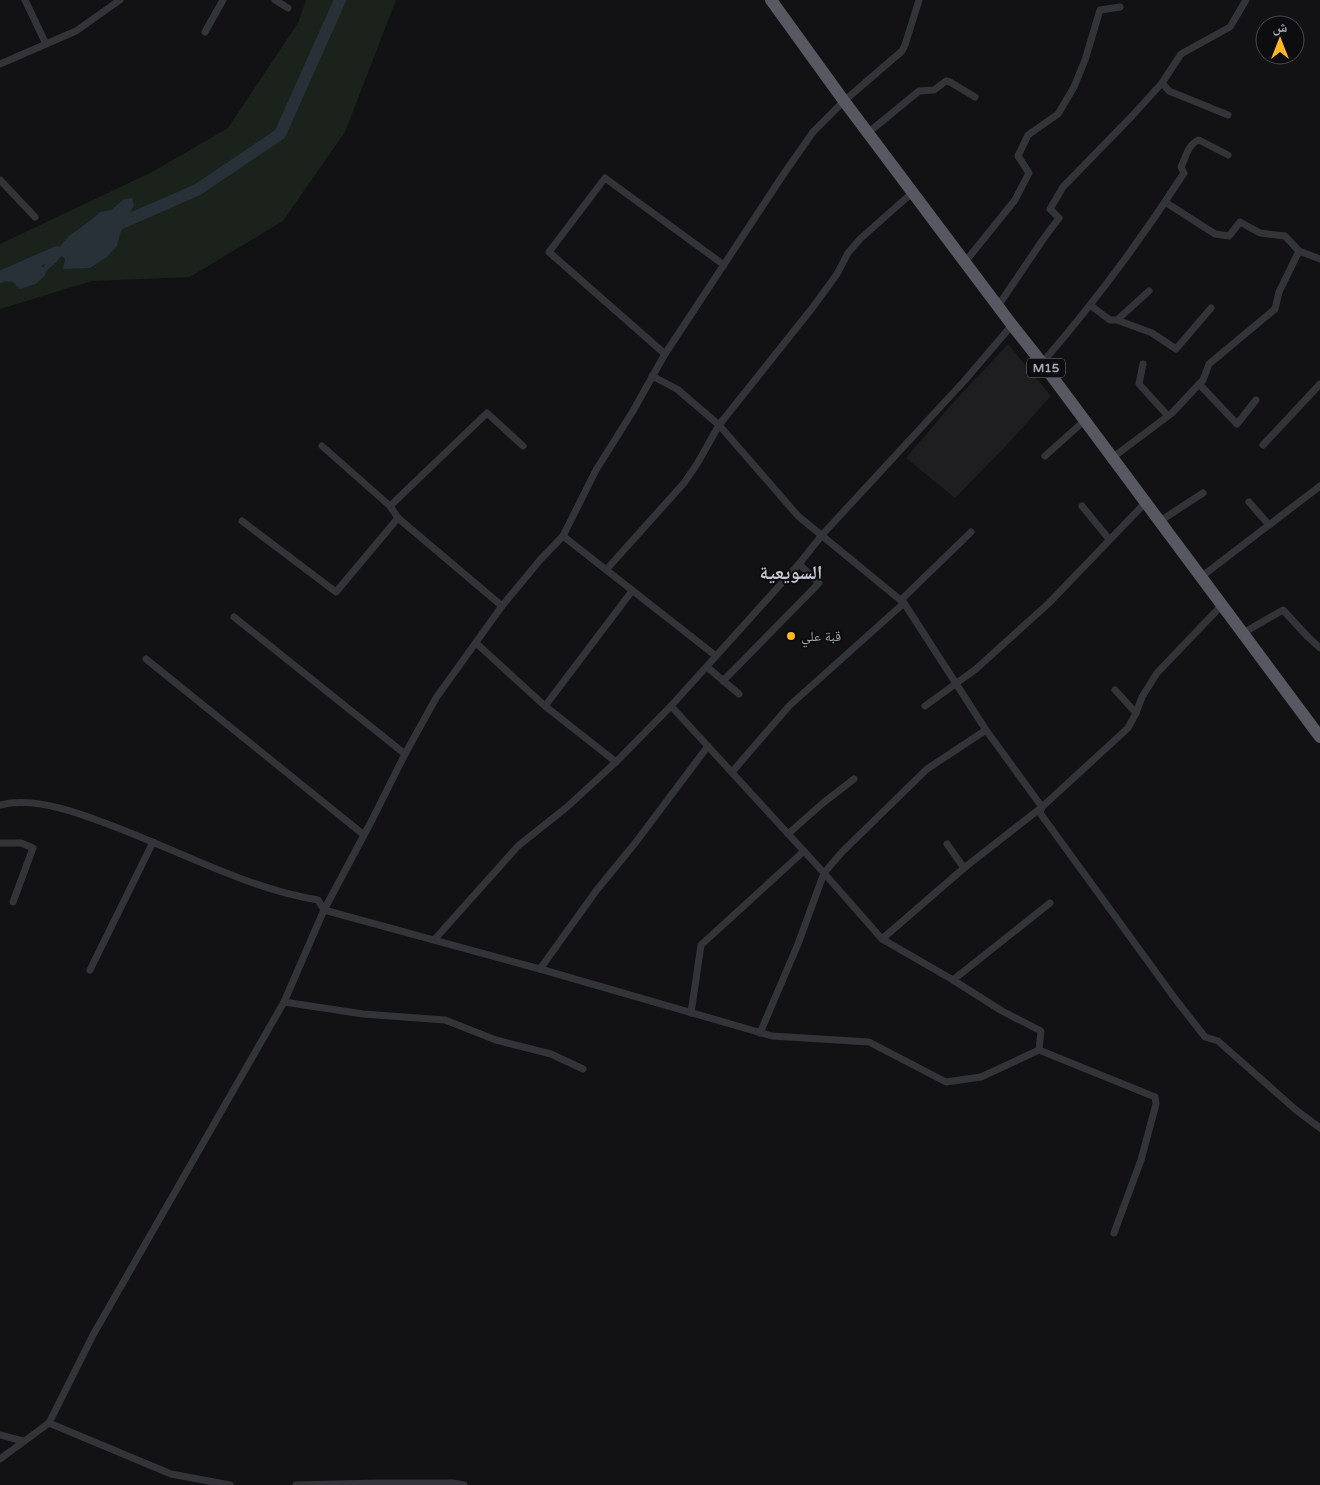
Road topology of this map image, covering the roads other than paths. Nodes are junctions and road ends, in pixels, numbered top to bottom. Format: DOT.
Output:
graph roads {
  1 [pos="24,0"];
  2 [pos="120,0"];
  3 [pos="223,0"];
  4 [pos="275,0"];
  5 [pos="771,0"];
  6 [pos="919,0"];
  7 [pos="1246,0"];
  8 [pos="1120,7"];
  9 [pos="288,8"];
  10 [pos="205,32"];
  11 [pos="46,44"];
  12 [pos="0,64"];
  13 [pos="1162,82"];
  14 [pos="975,97"];
  15 [pos="844,101"];
  16 [pos="1228,116"];
  17 [pos="869,132"];
  18 [pos="1228,155"];
  19 [pos="0,180"];
  20 [pos="913,192"];
  21 [pos="1166,202"];
  22 [pos="35,217"];
  23 [pos="1299,251"];
  24 [pos="1320,259"];
  25 [pos="965,262"];
  26 [pos="724,265"];
  27 [pos="1149,291"];
  28 [pos="1090,304"];
  29 [pos="998,306"];
  30 [pos="1211,308"];
  31 [pos="1117,320"];
  32 [pos="1012,325"];
  33 [pos="665,354"];
  34 [pos="1042,362"];
  35 [pos="1143,364"];
  36 [pos="652,376"];
  37 [pos="1199,384"];
  38 [pos="1320,384"];
  39 [pos="1256,400"];
  40 [pos="1168,416"];
  41 [pos="1084,421"];
  42 [pos="719,425"];
  43 [pos="1263,445"];
  44 [pos="322,446"];
  45 [pos="523,446"];
  46 [pos="1045,456"];
  47 [pos="1112,458"];
  48 [pos="1320,486"];
  49 [pos="1203,493"];
  50 [pos="1146,502"];
  51 [pos="1249,502"];
  52 [pos="390,506"];
  53 [pos="1082,506"];
  54 [pos="398,518"];
  55 [pos="242,521"];
  56 [pos="1160,521"];
  57 [pos="1269,525"];
  58 [pos="971,532"];
  59 [pos="563,536"];
  60 [pos="822,536"];
  61 [pos="1109,539"];
  62 [pos="799,564"];
  63 [pos="606,570"];
  64 [pos="1201,577"];
  65 [pos="632,591"];
  66 [pos="903,602"];
  67 [pos="1222,605"];
  68 [pos="502,606"];
  69 [pos="234,617"];
  70 [pos="1243,633"];
  71 [pos="476,644"];
  72 [pos="1320,648"];
  73 [pos="716,656"];
  74 [pos="146,659"];
  75 [pos="707,667"];
  76 [pos="723,681"];
  77 [pos="956,683"];
  78 [pos="1115,690"];
  79 [pos="739,694"];
  80 [pos="545,706"];
  81 [pos="671,706"];
  82 [pos="925,706"];
  83 [pos="1136,713"];
  84 [pos="986,730"];
  85 [pos="1320,737"];
  86 [pos="708,746"];
  87 [pos="405,754"];
  88 [pos="616,762"];
  89 [pos="732,772"];
  90 [pos="854,779"];
  91 [pos="0,805"];
  92 [pos="1042,806"];
  93 [pos="788,834"];
  94 [pos="364,835"];
  95 [pos="153,842"];
  96 [pos="0,843"];
  97 [pos="947,844"];
  98 [pos="804,851"];
  99 [pos="964,868"];
  100 [pos="824,874"];
  101 [pos="13,902"];
  102 [pos="1050,903"];
  103 [pos="324,910"];
  104 [pos="882,939"];
  105 [pos="434,940"];
  106 [pos="540,969"];
  107 [pos="90,970"];
  108 [pos="952,980"];
  109 [pos="284,1002"];
  110 [pos="691,1013"];
  111 [pos="760,1032"];
  112 [pos="1039,1050"];
  113 [pos="583,1069"];
  114 [pos="1320,1128"];
  115 [pos="1114,1233"];
  116 [pos="49,1423"];
  117 [pos="0,1435"];
  118 [pos="22,1441"];
  119 [pos="0,1458"];
  120 [pos="230,1485"];
  121 [pos="296,1485"];
  122 [pos="464,1485"];
  1 -- 11 [label="street"];
  2 -- 11 [label="street"];
  3 -- 10 [label="street"];
  4 -- 9 [label="street"];
  5 -- 15 [label="highway, M15"];
  6 -- 15 [label="street"];
  7 -- 13 [label="street"];
  8 -- 25 [label="street"];
  11 -- 12 [label="street"];
  13 -- 16 [label="street"];
  13 -- 29 [label="street"];
  14 -- 17 [label="street"];
  15 -- 17 [label="highway, M15"];
  15 -- 26 [label="street"];
  17 -- 20 [label="highway, M15"];
  18 -- 21 [label="street"];
  19 -- 22 [label="street"];
  20 -- 25 [label="highway, M15"];
  20 -- 42 [label="street"];
  21 -- 23 [label="street"];
  21 -- 28 [label="street"];
  23 -- 24 [label="street"];
  23 -- 37 [label="street"];
  25 -- 29 [label="highway, M15"];
  26 -- 33 [label="street"];
  26 -- 33 [label="street"];
  27 -- 31 [label="street"];
  28 -- 31 [label="street"];
  28 -- 34 [label="street"];
  29 -- 32 [label="highway, M15"];
  30 -- 31 [label="street"];
  32 -- 34 [label="highway, M15"];
  32 -- 60 [label="street"];
  33 -- 36 [label="street"];
  34 -- 41 [label="highway, M15"];
  35 -- 40 [label="street"];
  36 -- 42 [label="street"];
  36 -- 59 [label="street"];
  37 -- 39 [label="street"];
  37 -- 40 [label="street"];
  38 -- 43 [label="street"];
  40 -- 47 [label="street"];
  41 -- 46 [label="street"];
  41 -- 47 [label="highway, M15"];
  42 -- 60 [label="street"];
  42 -- 63 [label="street"];
  44 -- 52 [label="street"];
  45 -- 52 [label="street"];
  47 -- 50 [label="highway, M15"];
  48 -- 57 [label="street"];
  49 -- 56 [label="street"];
  50 -- 56 [label="highway, M15"];
  50 -- 61 [label="street"];
  51 -- 57 [label="street"];
  52 -- 54 [label="street"];
  53 -- 61 [label="street"];
  54 -- 55 [label="street"];
  54 -- 68 [label="street"];
  56 -- 64 [label="highway, M15"];
  57 -- 64 [label="street"];
  58 -- 66 [label="street"];
  59 -- 63 [label="street"];
  59 -- 68 [label="street"];
  60 -- 62 [label="street"];
  60 -- 66 [label="street"];
  61 -- 77 [label="street"];
  62 -- 73 [label="street"];
  62 -- 76 [label="street"];
  63 -- 65 [label="street"];
  64 -- 67 [label="highway, M15"];
  65 -- 73 [label="street"];
  65 -- 80 [label="street"];
  66 -- 77 [label="street"];
  66 -- 89 [label="street"];
  67 -- 70 [label="highway, M15"];
  67 -- 83 [label="street"];
  68 -- 71 [label="street"];
  69 -- 87 [label="street"];
  70 -- 72 [label="street"];
  70 -- 85 [label="highway, M15"];
  71 -- 80 [label="street"];
  71 -- 87 [label="street"];
  73 -- 75 [label="street"];
  74 -- 94 [label="street"];
  75 -- 76 [label="street"];
  75 -- 81 [label="street"];
  76 -- 79 [label="street"];
  77 -- 82 [label="street"];
  77 -- 84 [label="street"];
  78 -- 83 [label="street"];
  80 -- 88 [label="street"];
  81 -- 86 [label="street"];
  81 -- 88 [label="street"];
  83 -- 92 [label="street"];
  84 -- 92 [label="street"];
  84 -- 100 [label="street"];
  86 -- 89 [label="street"];
  86 -- 106 [label="street"];
  87 -- 94 [label="street"];
  88 -- 105 [label="street"];
  89 -- 93 [label="street"];
  90 -- 93 [label="street"];
  91 -- 95 [label="street"];
  92 -- 99 [label="street"];
  92 -- 114 [label="street"];
  93 -- 98 [label="street"];
  94 -- 103 [label="street"];
  95 -- 103 [label="street"];
  95 -- 107 [label="street"];
  96 -- 101 [label="street"];
  97 -- 99 [label="street"];
  98 -- 100 [label="street"];
  98 -- 110 [label="street"];
  99 -- 104 [label="street"];
  100 -- 104 [label="street"];
  100 -- 111 [label="street"];
  102 -- 108 [label="street"];
  103 -- 105 [label="street"];
  103 -- 109 [label="street"];
  104 -- 108 [label="street"];
  105 -- 106 [label="street"];
  106 -- 110 [label="street"];
  108 -- 112 [label="street"];
  109 -- 113 [label="street"];
  109 -- 116 [label="street"];
  110 -- 111 [label="street"];
  111 -- 112 [label="street"];
  112 -- 115 [label="street"];
  116 -- 118 [label="street"];
  116 -- 120 [label="street"];
  117 -- 118 [label="street"];
  118 -- 119 [label="street"];
  121 -- 122 [label="street"];
}
